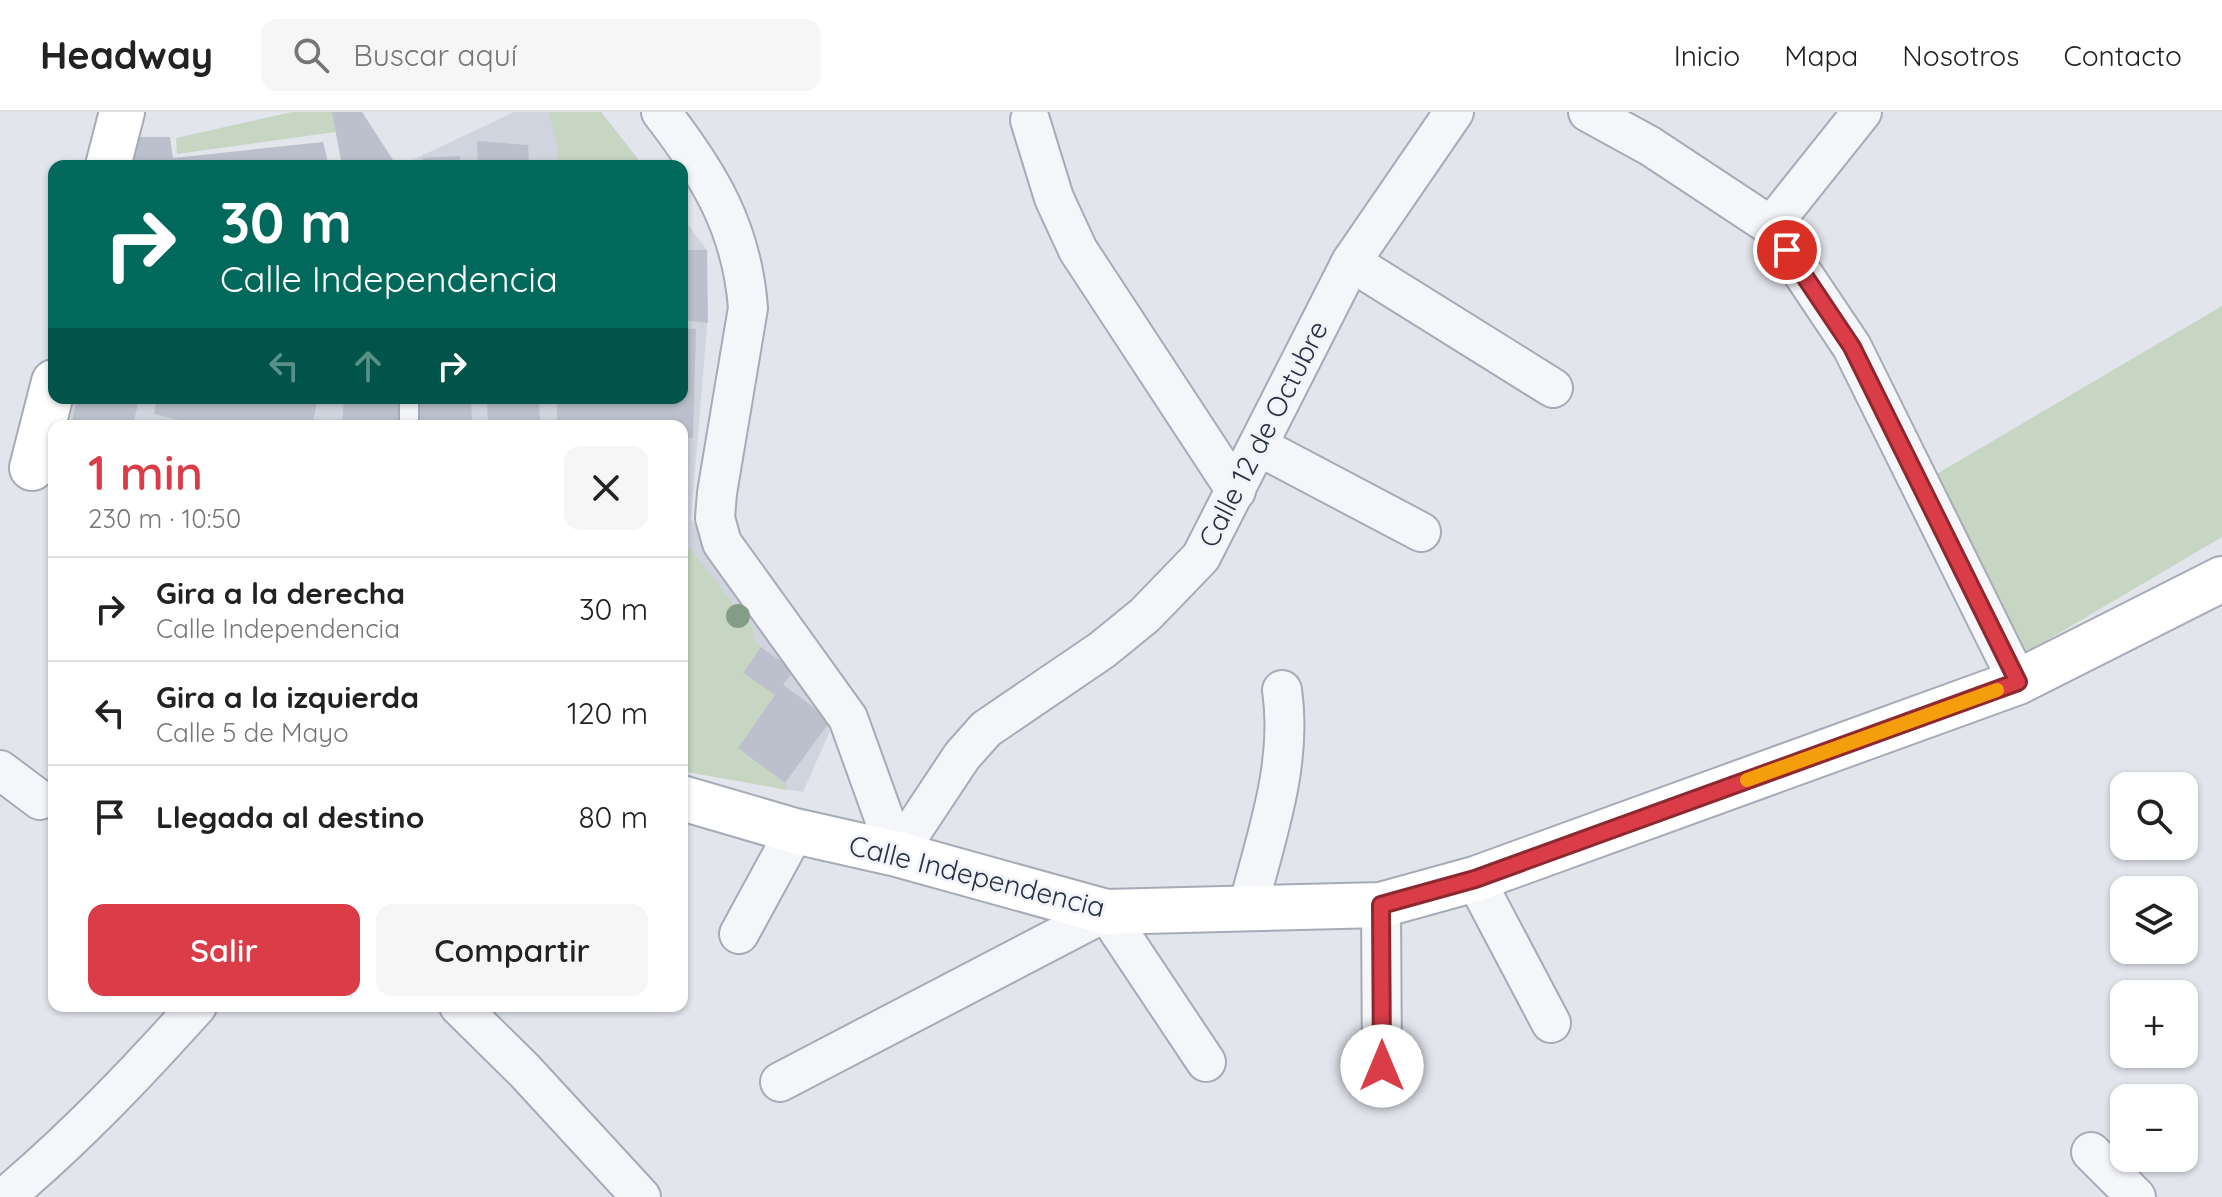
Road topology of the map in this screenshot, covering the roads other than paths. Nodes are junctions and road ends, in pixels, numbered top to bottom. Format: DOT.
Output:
graph roads {
  1 [pos="122,112"];
  2 [pos="661,112"];
  3 [pos="1454,112"];
  4 [pos="1588,112"];
  5 [pos="1862,112"];
  6 [pos="1030,120"];
  7 [pos="110,160"];
  8 [pos="1771,226"];
  9 [pos="1351,262"];
  10 [pos="1553,388"];
  11 [pos="48,403"];
  12 [pos="1258,446"];
  13 [pos="29,471"];
  14 [pos="1236,491"];
  15 [pos="1421,532"];
  16 [pos="2222,579"];
  17 [pos="2018,682"];
  18 [pos="1282,690"];
  19 [pos="0,770"];
  20 [pos="40,800"];
  21 [pos="688,800"];
  22 [pos="795,831"];
  23 [pos="897,854"];
  24 [pos="1475,879"];
  25 [pos="1381,905"];
  26 [pos="1248,907"];
  27 [pos="1106,912"];
  28 [pos="739,934"];
  29 [pos="192,1012"];
  30 [pos="465,1012"];
  31 [pos="1551,1023"];
  32 [pos="1206,1062"];
  33 [pos="1382,1066"];
  34 [pos="780,1082"];
  35 [pos="2091,1152"];
  36 [pos="5,1197"];
  37 [pos="641,1197"];
  38 [pos="2136,1197"];
  1 -- 7 [label="street"];
  2 -- 23 [label="street"];
  3 -- 9 [label="street, Calle 12 de Octubre"];
  4 -- 8 [label="street"];
  5 -- 8 [label="street"];
  6 -- 14 [label="street"];
  8 -- 17 [label="street"];
  9 -- 10 [label="street"];
  9 -- 12 [label="street, Calle 12 de Octubre"];
  11 -- 13 [label="street"];
  12 -- 14 [label="street, Calle 12 de Octubre"];
  12 -- 15 [label="street"];
  14 -- 23 [label="street, Calle 12 de Octubre"];
  16 -- 17 [label="street, Calle Independencia"];
  17 -- 24 [label="street, Calle Independencia"];
  18 -- 26 [label="street"];
  19 -- 20 [label="street"];
  21 -- 22 [label="street, Calle Independencia"];
  22 -- 23 [label="street, Calle Independencia"];
  22 -- 28 [label="street"];
  23 -- 27 [label="street, Calle Independencia"];
  24 -- 25 [label="street, Calle Independencia"];
  24 -- 31 [label="street"];
  25 -- 26 [label="street, Calle Independencia"];
  25 -- 33 [label="street"];
  26 -- 27 [label="street, Calle Independencia"];
  27 -- 32 [label="street"];
  27 -- 34 [label="street"];
  29 -- 36 [label="street"];
  30 -- 37 [label="street"];
  35 -- 38 [label="street"];
}
